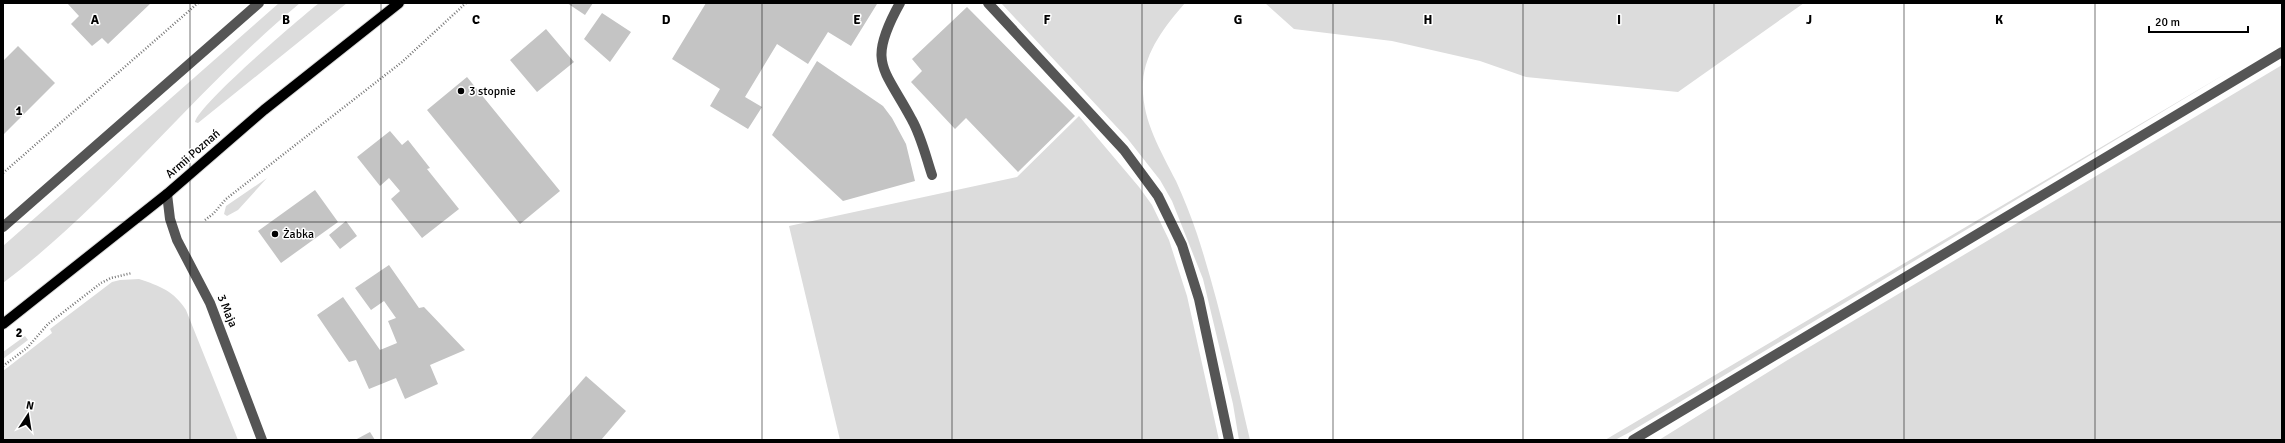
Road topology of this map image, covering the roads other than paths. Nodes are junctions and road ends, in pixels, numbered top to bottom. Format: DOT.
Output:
graph roads {
  1 [pos="259,3"];
  2 [pos="399,3"];
  3 [pos="900,3"];
  4 [pos="988,3"];
  5 [pos="2282,52"];
  6 [pos="932,175"];
  7 [pos="167,194"];
  8 [pos="3,227"];
  9 [pos="3,324"];
  10 [pos="262,440"];
  11 [pos="1229,440"];
  12 [pos="1633,440"];
  1 -- 8 [label="street"];
  2 -- 7 [label="main road, Armii Poznań"];
  3 -- 6 [label="street"];
  4 -- 11 [label="street"];
  5 -- 12 [label="street"];
  7 -- 9 [label="main road, Armii Poznań"];
  7 -- 10 [label="street, 3 Maja"];
}
